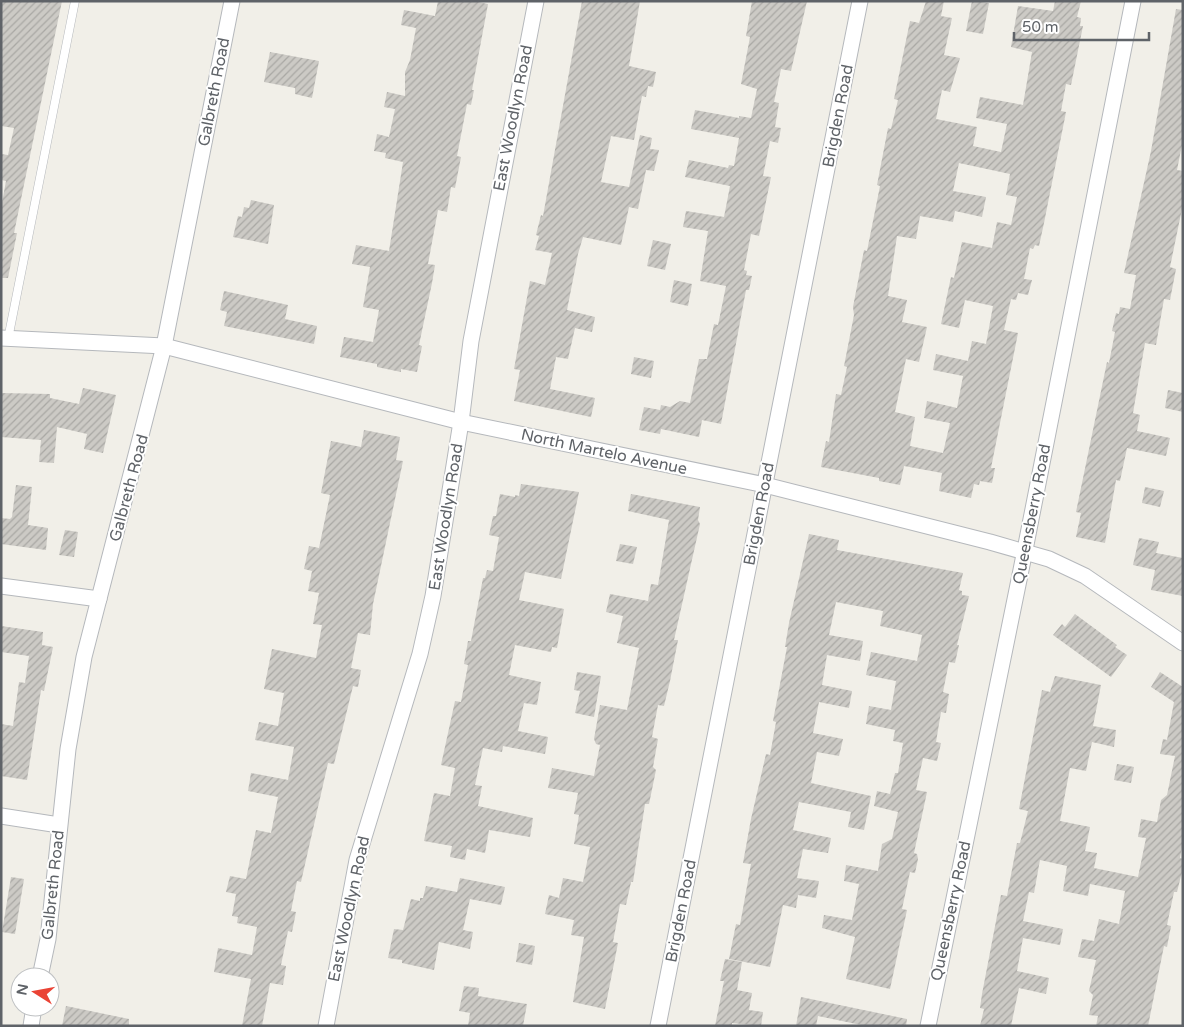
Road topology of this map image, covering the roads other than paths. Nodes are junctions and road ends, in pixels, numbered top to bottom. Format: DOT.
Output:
graph roads {
  1 [pos="75,1"];
  2 [pos="232,1"];
  3 [pos="536,1"];
  4 [pos="860,1"];
  5 [pos="1133,1"];
  6 [pos="5,338"];
  7 [pos="164,346"];
  8 [pos="461,422"];
  9 [pos="765,485"];
  10 [pos="1024,552"];
  11 [pos="1,586"];
  12 [pos="100,599"];
  13 [pos="1183,643"];
  14 [pos="1,816"];
  15 [pos="59,825"];
  16 [pos="42,967"];
  17 [pos="326,1026"];
  18 [pos="658,1026"];
  19 [pos="928,1026"];
  1 -- 6 [label="lane"];
  2 -- 7 [label="street, Galbreth Road"];
  3 -- 8 [label="street, East Woodlyn Road"];
  4 -- 9 [label="street, Brigden Road"];
  5 -- 10 [label="street, Queensberry Road"];
  6 -- 7 [label="street, North Martelo Avenue"];
  7 -- 8 [label="street, North Martelo Avenue"];
  7 -- 12 [label="street, Galbreth Road"];
  8 -- 9 [label="street, North Martelo Avenue"];
  8 -- 17 [label="street, East Woodlyn Road"];
  9 -- 10 [label="street, North Martelo Avenue"];
  9 -- 18 [label="street, Brigden Road"];
  10 -- 13 [label="street, North Martelo Avenue"];
  10 -- 19 [label="street, Queensberry Road"];
  11 -- 12 [label="street"];
  12 -- 15 [label="street, Galbreth Road"];
  14 -- 15 [label="street"];
  15 -- 16 [label="street, Galbreth Road"];
}
